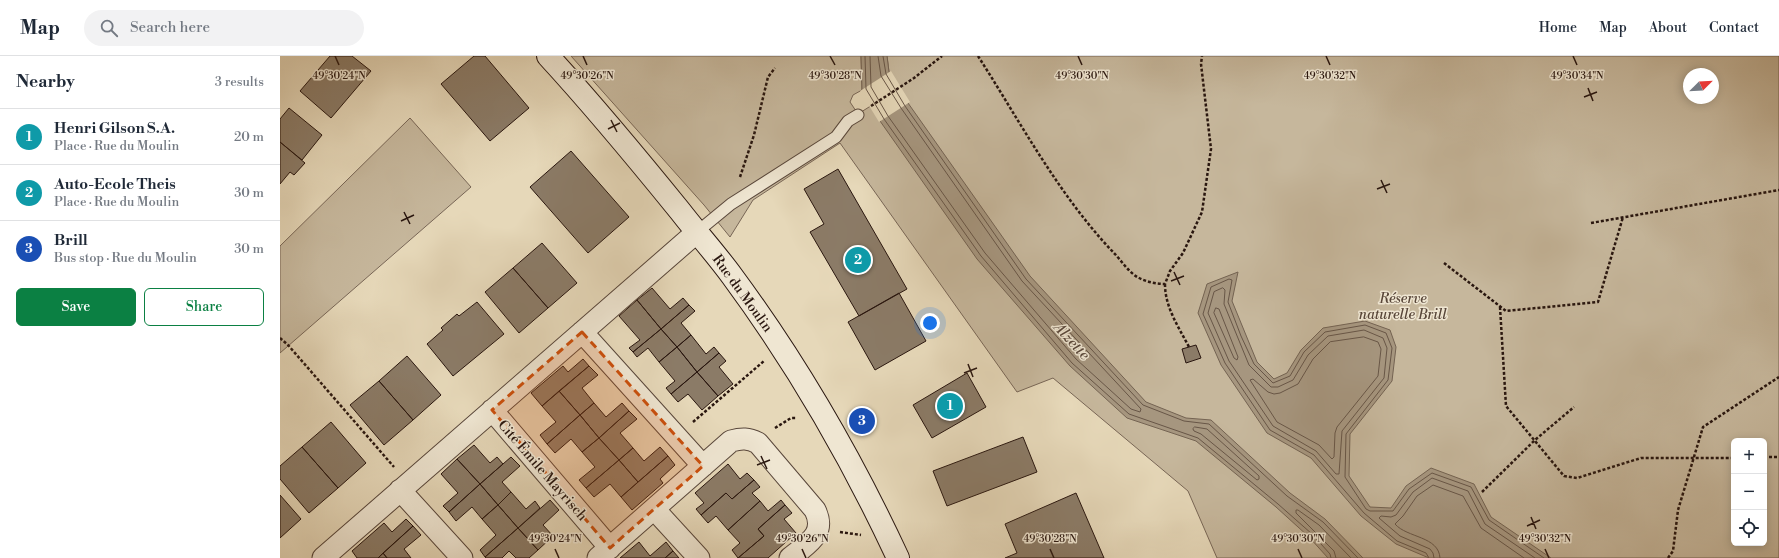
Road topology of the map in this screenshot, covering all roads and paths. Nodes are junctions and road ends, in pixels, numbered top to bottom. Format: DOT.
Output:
graph roads {
  1 [pos="548,56"];
  2 [pos="942,56"];
  3 [pos="978,56"];
  4 [pos="1202,56"];
  5 [pos="775,68"];
  6 [pos="858,115"];
  7 [pos="1779,190"];
  8 [pos="731,204"];
  9 [pos="1623,217"];
  10 [pos="1591,222"];
  11 [pos="697,232"];
  12 [pos="1444,263"];
  13 [pos="1165,284"];
  14 [pos="1500,307"];
  15 [pos="582,332"];
  16 [pos="280,338"];
  17 [pos="781,346"];
  18 [pos="1189,347"];
  19 [pos="1779,377"];
  20 [pos="1574,408"];
  21 [pos="492,410"];
  22 [pos="824,415"];
  23 [pos="676,437"];
  24 [pos="1535,440"];
  25 [pos="758,443"];
  26 [pos="1767,457"];
  27 [pos="1779,457"];
  28 [pos="1694,458"];
  29 [pos="1731,458"];
  30 [pos="703,466"];
  31 [pos="404,487"];
  32 [pos="1482,492"];
  33 [pos="654,509"];
  34 [pos="819,530"];
  35 [pos="604,553"];
  36 [pos="896,554"];
  37 [pos="323,558"];
  38 [pos="462,558"];
  39 [pos="699,558"];
  40 [pos="790,558"];
  41 [pos="1668,558"];
  1 -- 11 [label="main road, Rue du Moulin"];
  2 -- 6 [label="path"];
  3 -- 13 [label="path"];
  4 -- 13 [label="path"];
  5 -- 8 [label="path"];
  6 -- 8 [label="lane"];
  7 -- 9 [label="path"];
  8 -- 11 [label="lane"];
  9 -- 10 [label="path"];
  9 -- 14 [label="path"];
  11 -- 15 [label="street, Cité Émile Mayrisch"];
  11 -- 17 [label="main road, Rue du Moulin"];
  12 -- 14 [label="path"];
  13 -- 18 [label="path"];
  14 -- 24 [label="path"];
  15 -- 21 [label="street, Cité Émile Mayrisch"];
  15 -- 23 [label="street"];
  16 -- 31 [label="path"];
  17 -- 22 [label="main road, Rue du Moulin"];
  17 -- 23 [label="path"];
  19 -- 28 [label="path"];
  20 -- 24 [label="path"];
  21 -- 31 [label="street, Cité Émile Mayrisch"];
  21 -- 35 [label="street, Cité Émile Mayrisch"];
  22 -- 25 [label="path"];
  22 -- 36 [label="main road, Rue du Moulin"];
  23 -- 30 [label="street"];
  24 -- 28 [label="path"];
  24 -- 32 [label="path"];
  25 -- 30 [label="street, Cité Émile Mayrisch"];
  25 -- 34 [label="street"];
  26 -- 27 [label="path"];
  28 -- 29 [label="path"];
  28 -- 41 [label="path"];
  30 -- 33 [label="street, Cité Émile Mayrisch"];
  31 -- 37 [label="street, Cité Émile Mayrisch"];
  31 -- 38 [label="street"];
  33 -- 35 [label="street, Cité Émile Mayrisch"];
  33 -- 39 [label="street"];
  34 -- 36 [label="path"];
  34 -- 40 [label="street"];
}
